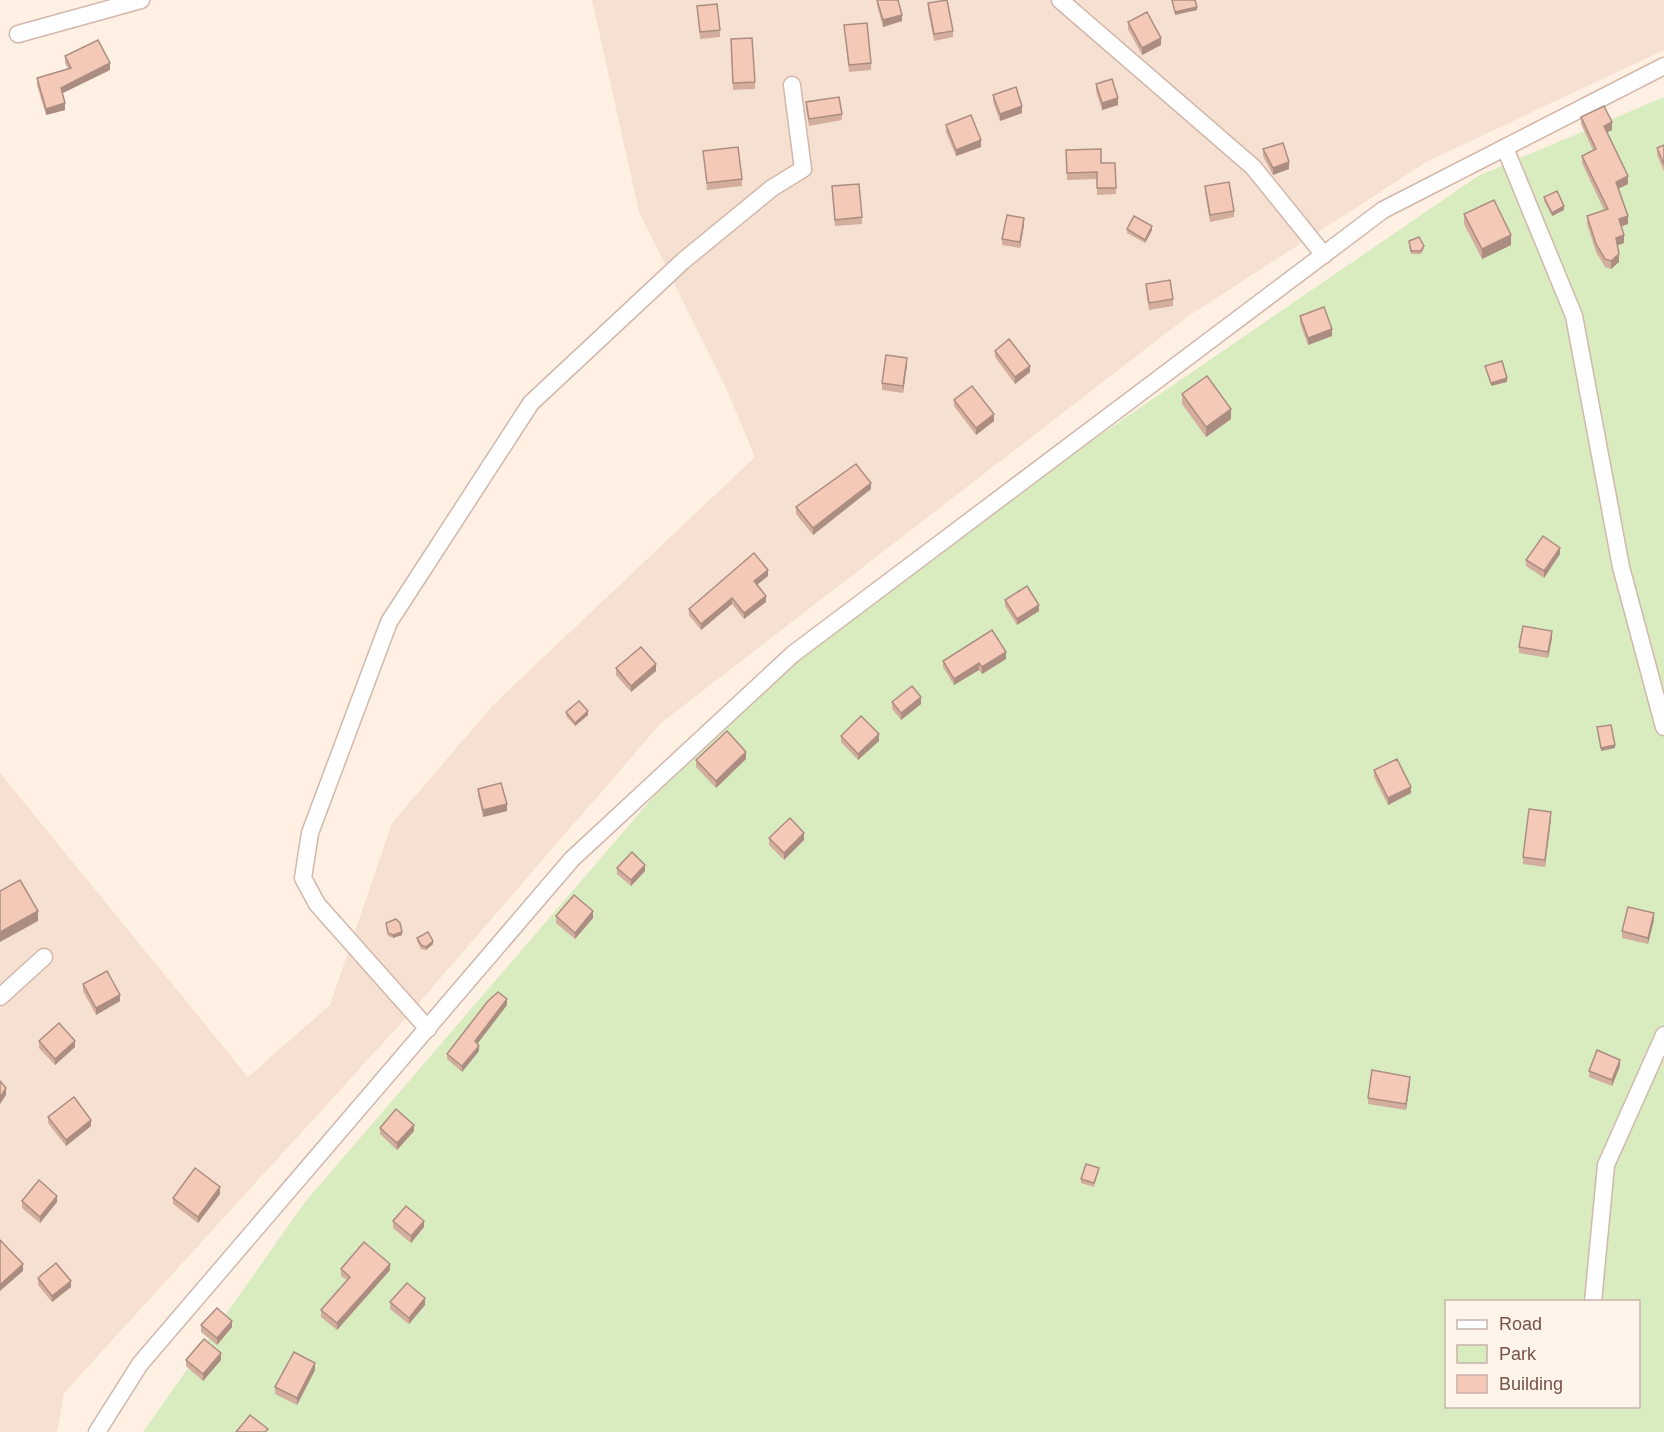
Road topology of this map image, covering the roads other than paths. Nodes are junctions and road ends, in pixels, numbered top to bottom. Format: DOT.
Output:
graph roads {
  1 [pos="141,0"];
  2 [pos="1060,0"];
  3 [pos="18,34"];
  4 [pos="1664,66"];
  5 [pos="792,85"];
  6 [pos="1505,148"];
  7 [pos="1324,255"];
  8 [pos="1664,727"];
  9 [pos="44,957"];
  10 [pos="0,997"];
  11 [pos="428,1029"];
  12 [pos="1664,1035"];
  13 [pos="1593,1300"];
  14 [pos="97,1432"];
  1 -- 3 [label="street"];
  2 -- 7 [label="street"];
  4 -- 6 [label="street"];
  5 -- 11 [label="street"];
  6 -- 7 [label="street"];
  6 -- 8 [label="street"];
  7 -- 11 [label="street"];
  9 -- 10 [label="street"];
  11 -- 14 [label="street"];
  12 -- 13 [label="street"];
}
